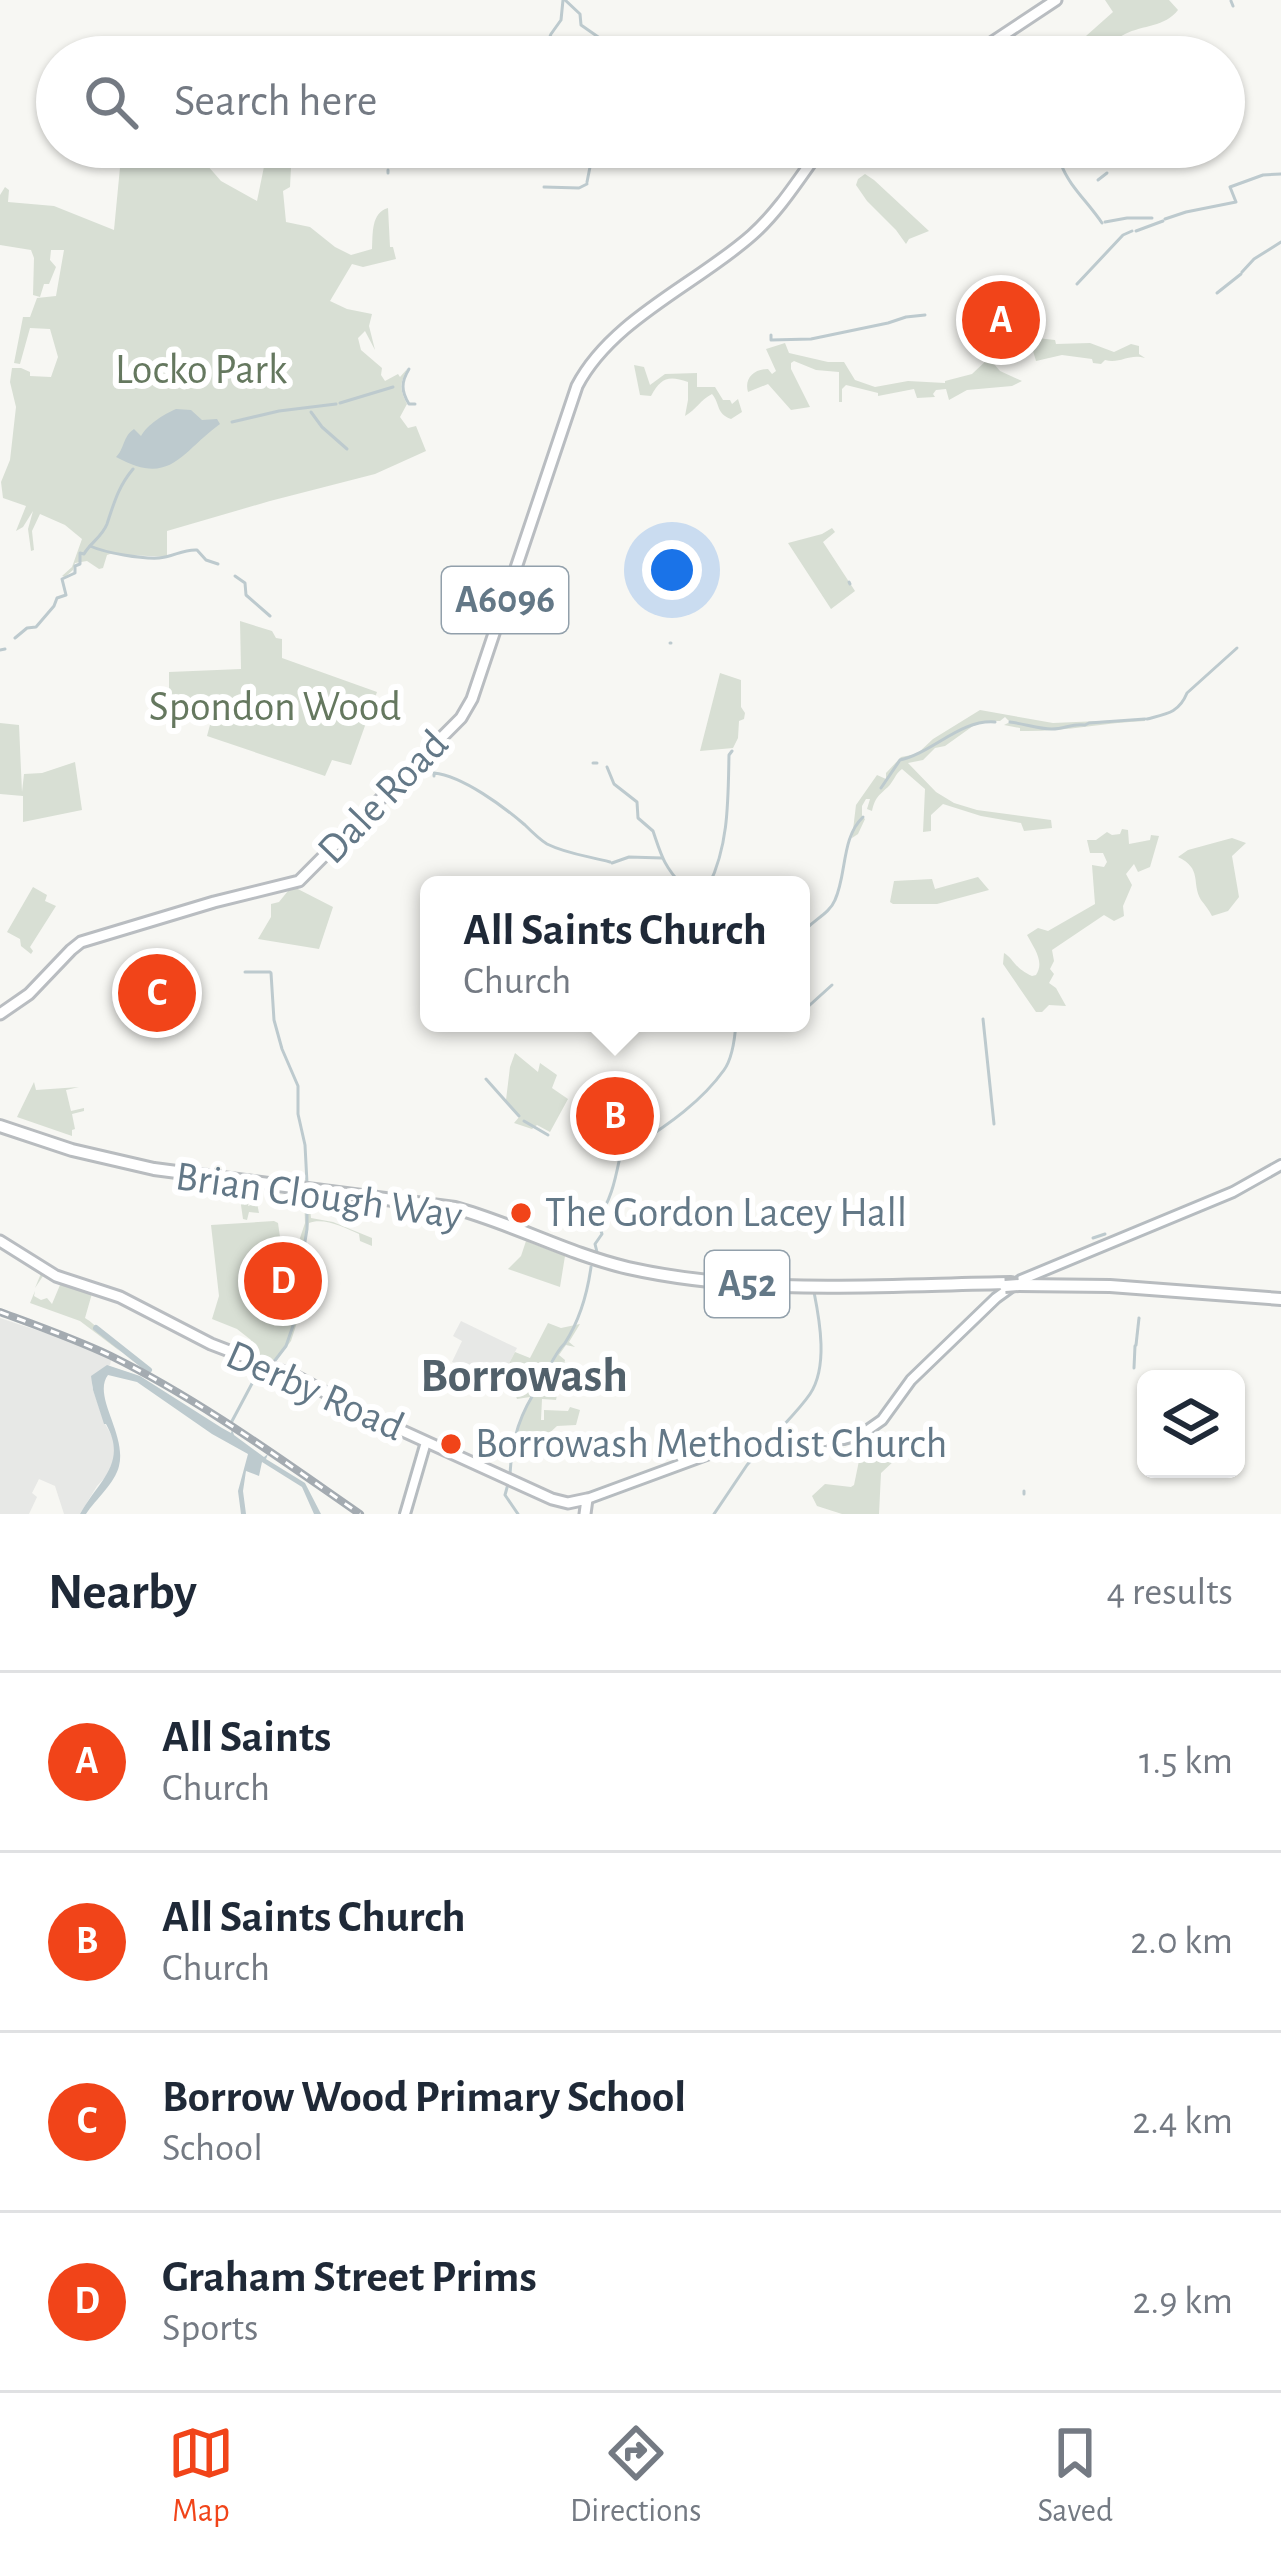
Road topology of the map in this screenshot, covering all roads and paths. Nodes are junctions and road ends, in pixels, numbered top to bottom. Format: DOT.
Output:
graph roads {
  1 [pos="1056,0"];
  2 [pos="1002,36"];
  3 [pos="807,168"];
  4 [pos="0,1014"];
  5 [pos="0,1127"];
  6 [pos="1281,1165"];
  7 [pos="181,1173"];
  8 [pos="225,1178"];
  9 [pos="496,1223"];
  10 [pos="0,1241"];
  11 [pos="1281,1298"];
  12 [pos="426,1442"];
  13 [pos="587,1499"];
  14 [pos="405,1514"];
  15 [pos="585,1514"];
  1 -- 2 [label="main road"];
  3 -- 4 [label="main road, Dale Road / A6096"];
  5 -- 7 [label="highway, Brian Clough Way"];
  5 -- 9 [label="highway, Brian Clough Way"];
  6 -- 13 [label="main road"];
  7 -- 8 [label="highway, Brian Clough Way"];
  7 -- 8 [label="highway"];
  8 -- 9 [label="highway, Brian Clough Way"];
  9 -- 11 [label="highway, Brian Clough Way / A52"];
  10 -- 12 [label="main road, Derby Road"];
  12 -- 13 [label="main road, Derby Road"];
  12 -- 14 [label="main road"];
  13 -- 15 [label="main road"];
}
